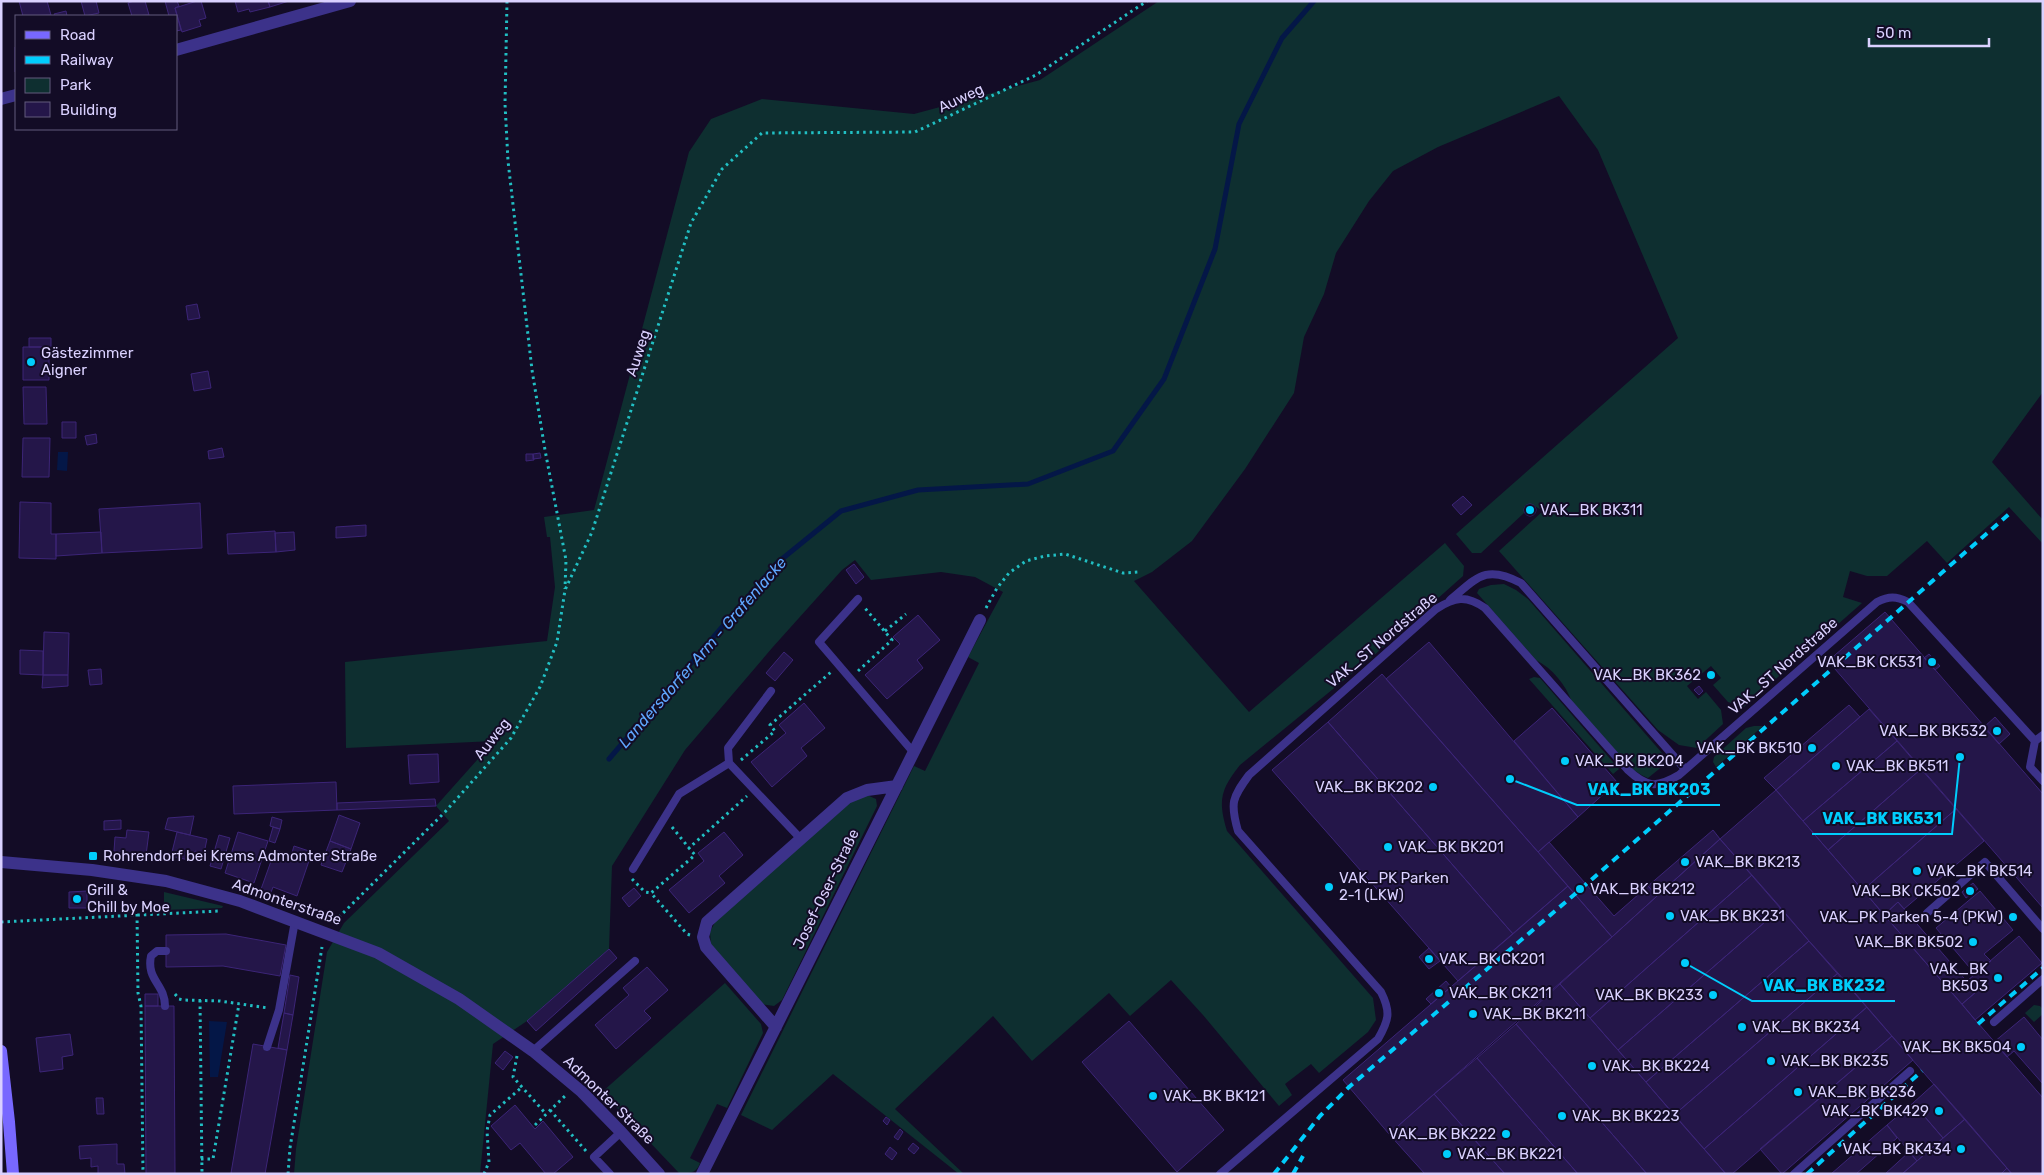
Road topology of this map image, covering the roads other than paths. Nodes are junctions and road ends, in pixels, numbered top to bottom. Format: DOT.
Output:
graph roads {
  1 [pos="350,1"];
  2 [pos="178,49"];
  3 [pos="15,95"];
  4 [pos="1,99"];
  5 [pos="858,600"];
  6 [pos="1449,601"];
  7 [pos="980,620"];
  8 [pos="771,691"];
  9 [pos="2043,735"];
  10 [pos="2035,741"];
  11 [pos="914,753"];
  12 [pos="731,765"];
  13 [pos="1685,770"];
  14 [pos="2043,782"];
  15 [pos="897,786"];
  16 [pos="800,838"];
  17 [pos="1,862"];
  18 [pos="633,869"];
  19 [pos="1927,913"];
  20 [pos="294,921"];
  21 [pos="2043,929"];
  22 [pos="166,951"];
  23 [pos="635,961"];
  24 [pos="2042,982"];
  25 [pos="165,1006"];
  26 [pos="1994,1022"];
  27 [pos="776,1027"];
  28 [pos="268,1046"];
  29 [pos="1,1051"];
  30 [pos="534,1051"];
  31 [pos="1910,1071"];
  32 [pos="621,1132"];
  33 [pos="13,1174"];
  34 [pos="610,1174"];
  35 [pos="659,1174"];
  36 [pos="702,1174"];
  37 [pos="1220,1174"];
  38 [pos="1794,1174"];
  1 -- 2 [label="street"];
  3 -- 4 [label="street"];
  5 -- 11 [label="lane"];
  6 -- 13 [label="lane, VAK_ST Nordstraße"];
  6 -- 13 [label="lane"];
  6 -- 37 [label="lane, VAK_ST Nordstraße"];
  7 -- 11 [label="street, Josef-Oser-Straße"];
  8 -- 12 [label="lane"];
  9 -- 10 [label="lane"];
  10 -- 13 [label="lane, VAK_ST Nordstraße"];
  10 -- 14 [label="lane"];
  11 -- 15 [label="street, Josef-Oser-Straße"];
  12 -- 16 [label="lane"];
  12 -- 18 [label="lane"];
  15 -- 16 [label="street"];
  15 -- 27 [label="street, Josef-Oser-Straße"];
  16 -- 27 [label="street"];
  17 -- 20 [label="street, Admonterstraße"];
  19 -- 21 [label="lane"];
  20 -- 28 [label="lane"];
  20 -- 30 [label="street, Admonterstraße"];
  22 -- 25 [label="lane"];
  23 -- 30 [label="lane"];
  24 -- 26 [label="lane"];
  27 -- 36 [label="street, Josef-Oser-Straße"];
  29 -- 33 [label="main road"];
  30 -- 32 [label="street, Admonter Straße"];
  31 -- 38 [label="lane"];
  32 -- 34 [label="lane"];
  32 -- 35 [label="street, Admonter Straße"];
}
